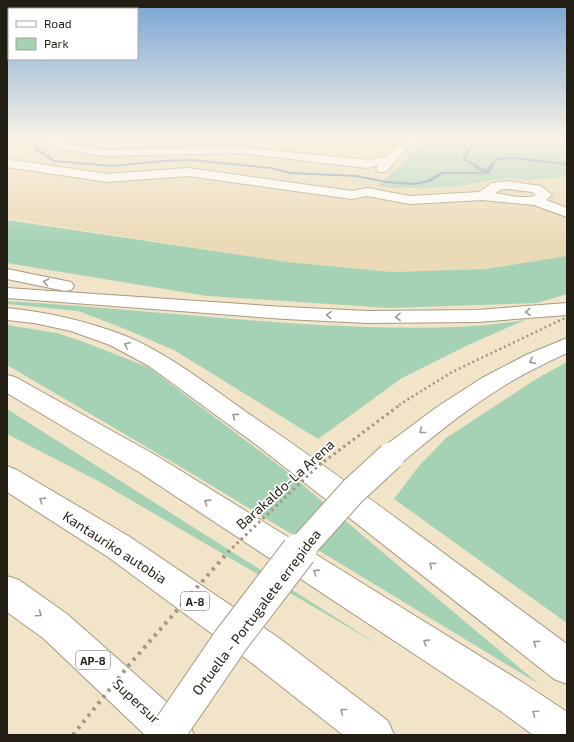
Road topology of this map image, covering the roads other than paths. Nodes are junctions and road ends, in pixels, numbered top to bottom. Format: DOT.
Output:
graph roads {
  1 [pos="78,174"];
  2 [pos="162,174"];
  3 [pos="195,174"];
  4 [pos="379,174"];
  5 [pos="367,192"];
  6 [pos="562,197"];
  7 [pos="541,198"];
  8 [pos="567,213"];
  9 [pos="7,274"];
  10 [pos="7,293"];
  11 [pos="181,305"];
  12 [pos="567,309"];
  13 [pos="7,314"];
  14 [pos="567,345"];
  15 [pos="7,383"];
  16 [pos="7,478"];
  17 [pos="7,592"];
  18 [pos="567,666"];
  19 [pos="166,735"];
  20 [pos="174,735"];
  21 [pos="374,735"];
  22 [pos="567,735"];
  1 -- 2 [label="main road"];
  3 -- 5 [label="main road"];
  4 -- 5 [label="main road"];
  5 -- 7 [label="main road"];
  6 -- 7 [label="main road"];
  7 -- 8 [label="main road"];
  11 -- 9 [label="main road, one-way"];
  10 -- 11 [label="main road"];
  12 -- 11 [label="main road, one-way"];
  18 -- 13 [label="main road, one-way"];
  14 -- 19 [label="main road, Ortuella - Portugalete errepidea, one-way, bridge"];
  22 -- 15 [label="main road, one-way"];
  21 -- 16 [label="main road, Kantauriko autobia / A-8, one-way"];
  17 -- 20 [label="main road, Supersur / AP-8, one-way"];
}
